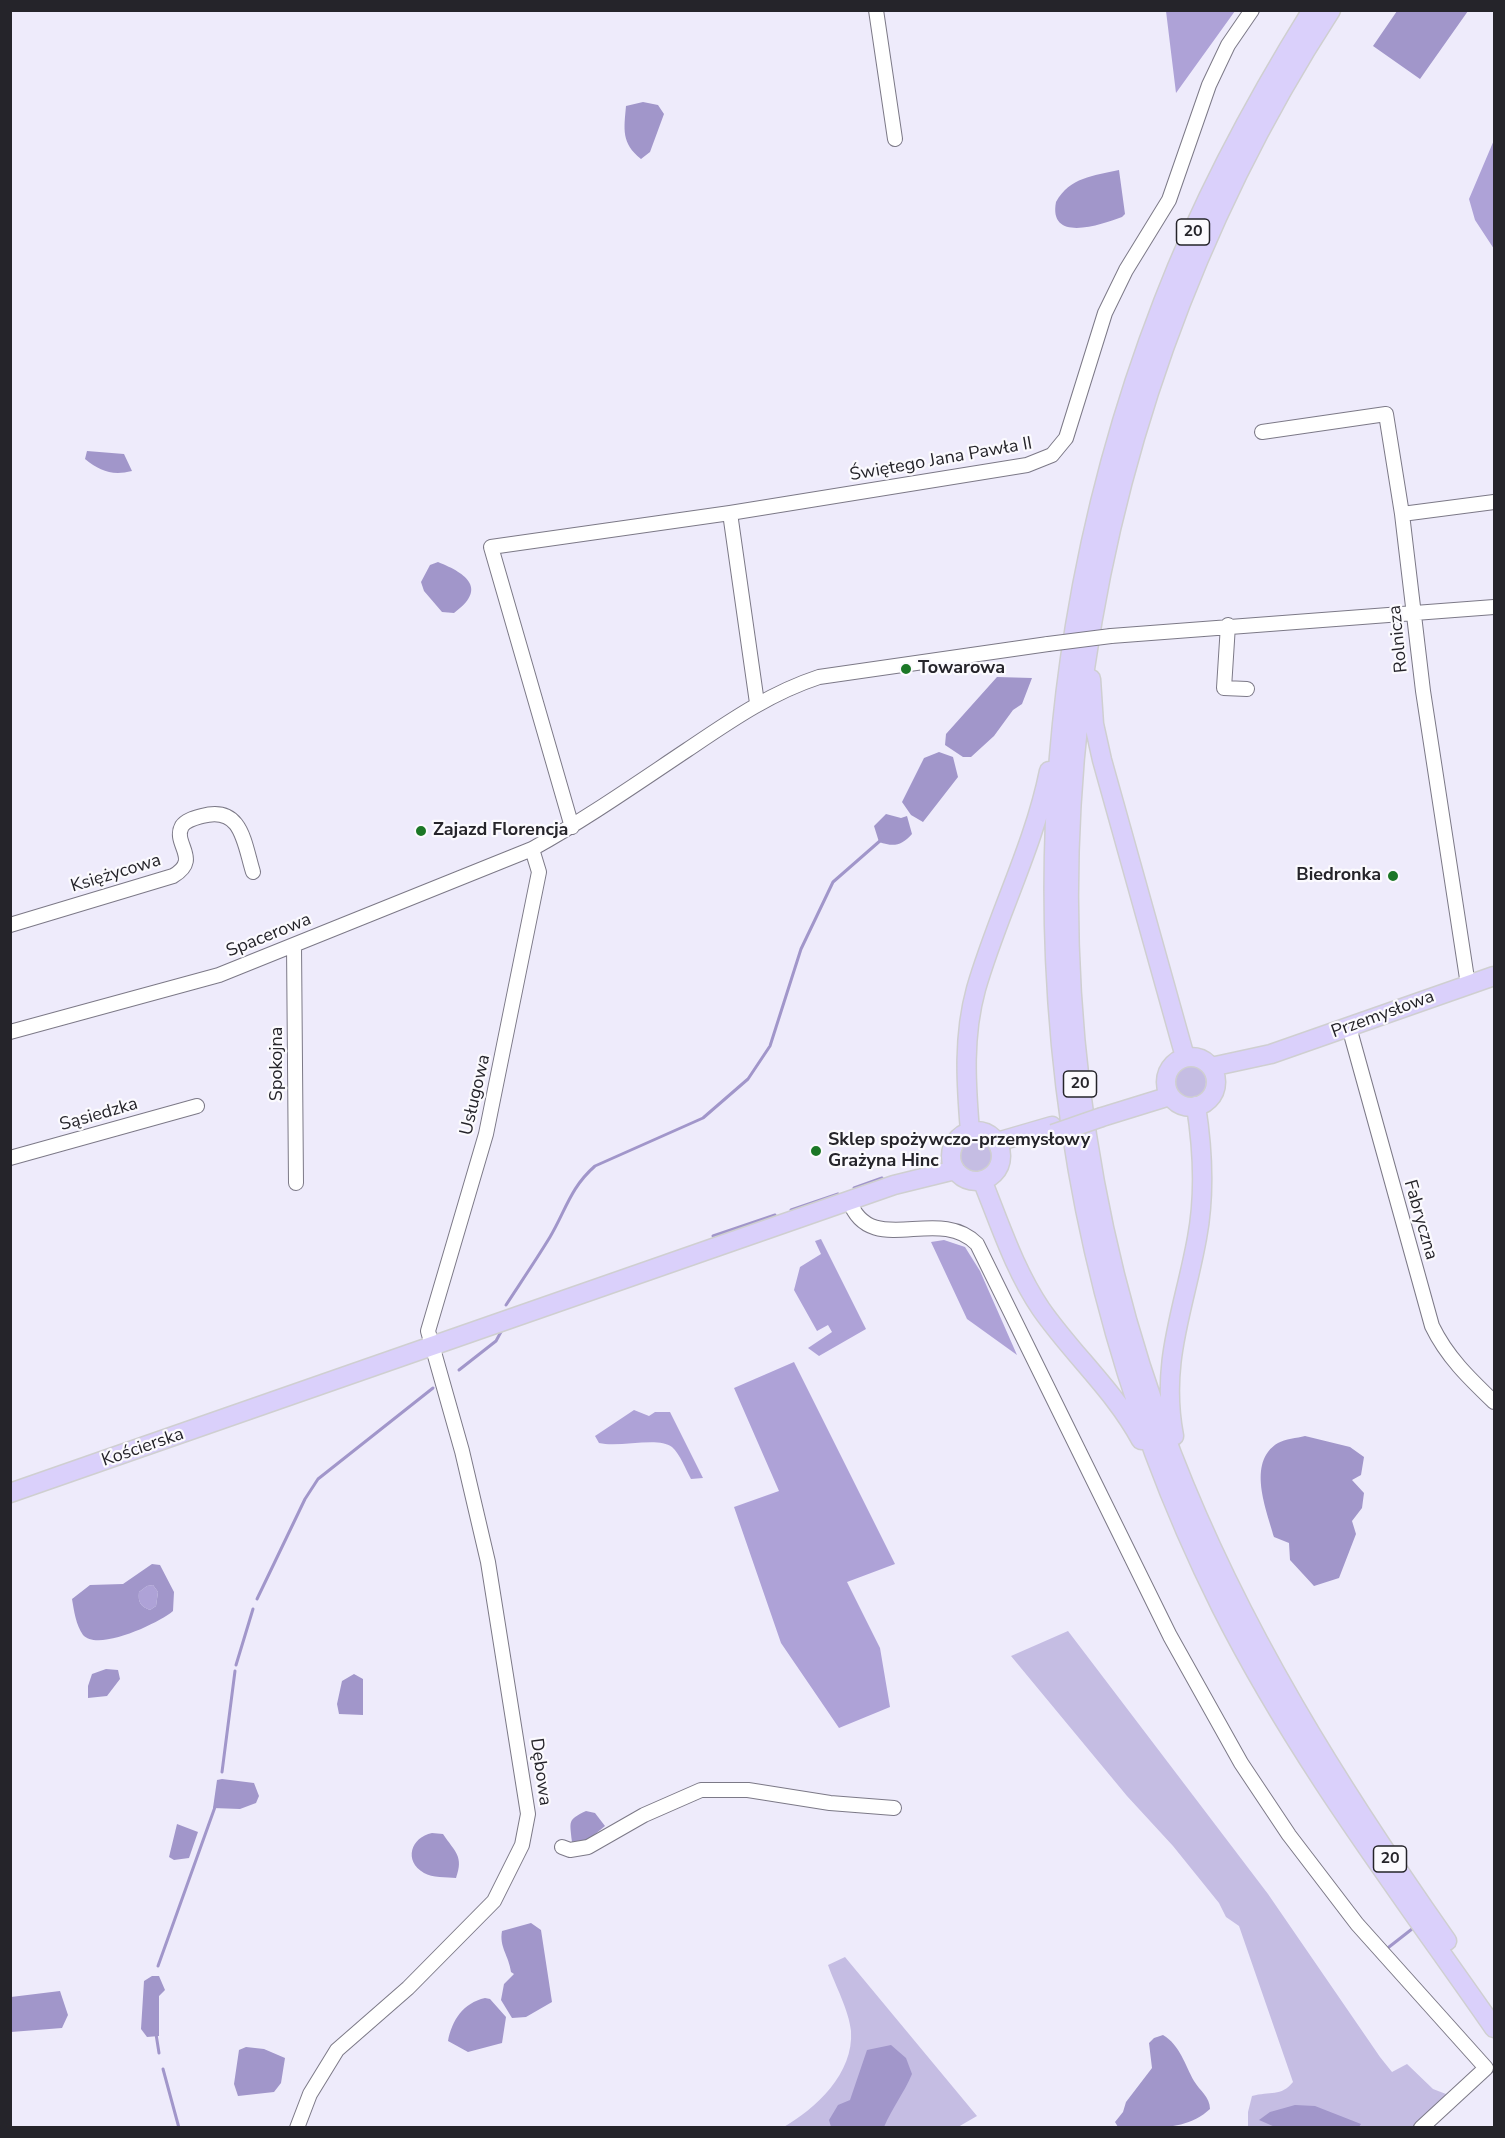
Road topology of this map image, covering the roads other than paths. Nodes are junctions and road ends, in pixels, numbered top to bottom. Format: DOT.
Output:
graph roads {
  1 [pos="876,10"];
  2 [pos="1252,10"];
  3 [pos="1312,10"];
  4 [pos="1331,10"];
  5 [pos="895,139"];
  6 [pos="1262,432"];
  7 [pos="1494,502"];
  8 [pos="730,513"];
  9 [pos="1402,514"];
  10 [pos="1494,607"];
  11 [pos="1415,613"];
  12 [pos="1228,625"];
  13 [pos="1085,670"];
  14 [pos="1247,689"];
  15 [pos="757,703"];
  16 [pos="1059,745"];
  17 [pos="572,827"];
  18 [pos="532,849"];
  19 [pos="253,872"];
  20 [pos="10,925"];
  21 [pos="294,945"];
  22 [pos="1494,976"];
  23 [pos="1468,985"];
  24 [pos="1349,1027"];
  25 [pos="10,1032"];
  26 [pos="1185,1057"];
  27 [pos="1214,1074"];
  28 [pos="1168,1089"];
  29 [pos="196,1106"];
  30 [pos="1196,1106"];
  31 [pos="970,1131"];
  32 [pos="999,1148"];
  33 [pos="10,1158"];
  34 [pos="953,1164"];
  35 [pos="982,1180"];
  36 [pos="296,1183"];
  37 [pos="849,1200"];
  38 [pos="433,1345"];
  39 [pos="1494,1402"];
  40 [pos="1178,1491"];
  41 [pos="10,1493"];
  42 [pos="894,1808"];
  43 [pos="562,1847"];
  44 [pos="1494,2010"];
  45 [pos="1494,2028"];
  46 [pos="297,2127"];
  47 [pos="1421,2127"];
  1 -- 5 [label="street"];
  2 -- 8 [label="street, Świętego Jana Pawła II"];
  3 -- 16 [label="main road, 20"];
  4 -- 13 [label="main road, 20"];
  6 -- 9 [label="street, Rolnicza"];
  7 -- 9 [label="street"];
  8 -- 15 [label="street"];
  8 -- 17 [label="street, Świętego Jana Pawła II"];
  9 -- 11 [label="street, Rolnicza"];
  10 -- 11 [label="street"];
  11 -- 12 [label="street"];
  11 -- 23 [label="street, Rolnicza"];
  12 -- 14 [label="street"];
  12 -- 15 [label="street, bridge"];
  13 -- 26 [label="main road"];
  13 -- 40 [label="main road, 20"];
  15 -- 17 [label="street"];
  16 -- 31 [label="main road"];
  16 -- 40 [label="main road, 20"];
  17 -- 18 [label="street"];
  18 -- 21 [label="street, Spacerowa"];
  18 -- 38 [label="street, Usługowa"];
  19 -- 20 [label="street, Księżycowa"];
  21 -- 25 [label="street, Spacerowa"];
  21 -- 36 [label="street, Spokojna"];
  22 -- 23 [label="main road, Przemysłowa"];
  23 -- 24 [label="main road, Przemysłowa"];
  24 -- 27 [label="main road, Przemysłowa"];
  24 -- 39 [label="street, Fabryczna"];
  26 -- 27 [label="main road"];
  26 -- 28 [label="main road"];
  27 -- 30 [label="main road"];
  28 -- 30 [label="main road"];
  28 -- 32 [label="main road"];
  29 -- 33 [label="street, Sąsiedzka"];
  30 -- 40 [label="main road"];
  31 -- 32 [label="main road"];
  31 -- 34 [label="main road"];
  32 -- 35 [label="main road"];
  34 -- 35 [label="main road"];
  34 -- 37 [label="main road"];
  35 -- 40 [label="main road"];
  37 -- 38 [label="main road, Kościerska"];
  37 -- 47 [label="street"];
  38 -- 41 [label="main road, Kościerska"];
  38 -- 46 [label="street, Dębowa"];
  40 -- 44 [label="main road, 20"];
  40 -- 45 [label="main road, 20"];
  42 -- 43 [label="street"];
}
